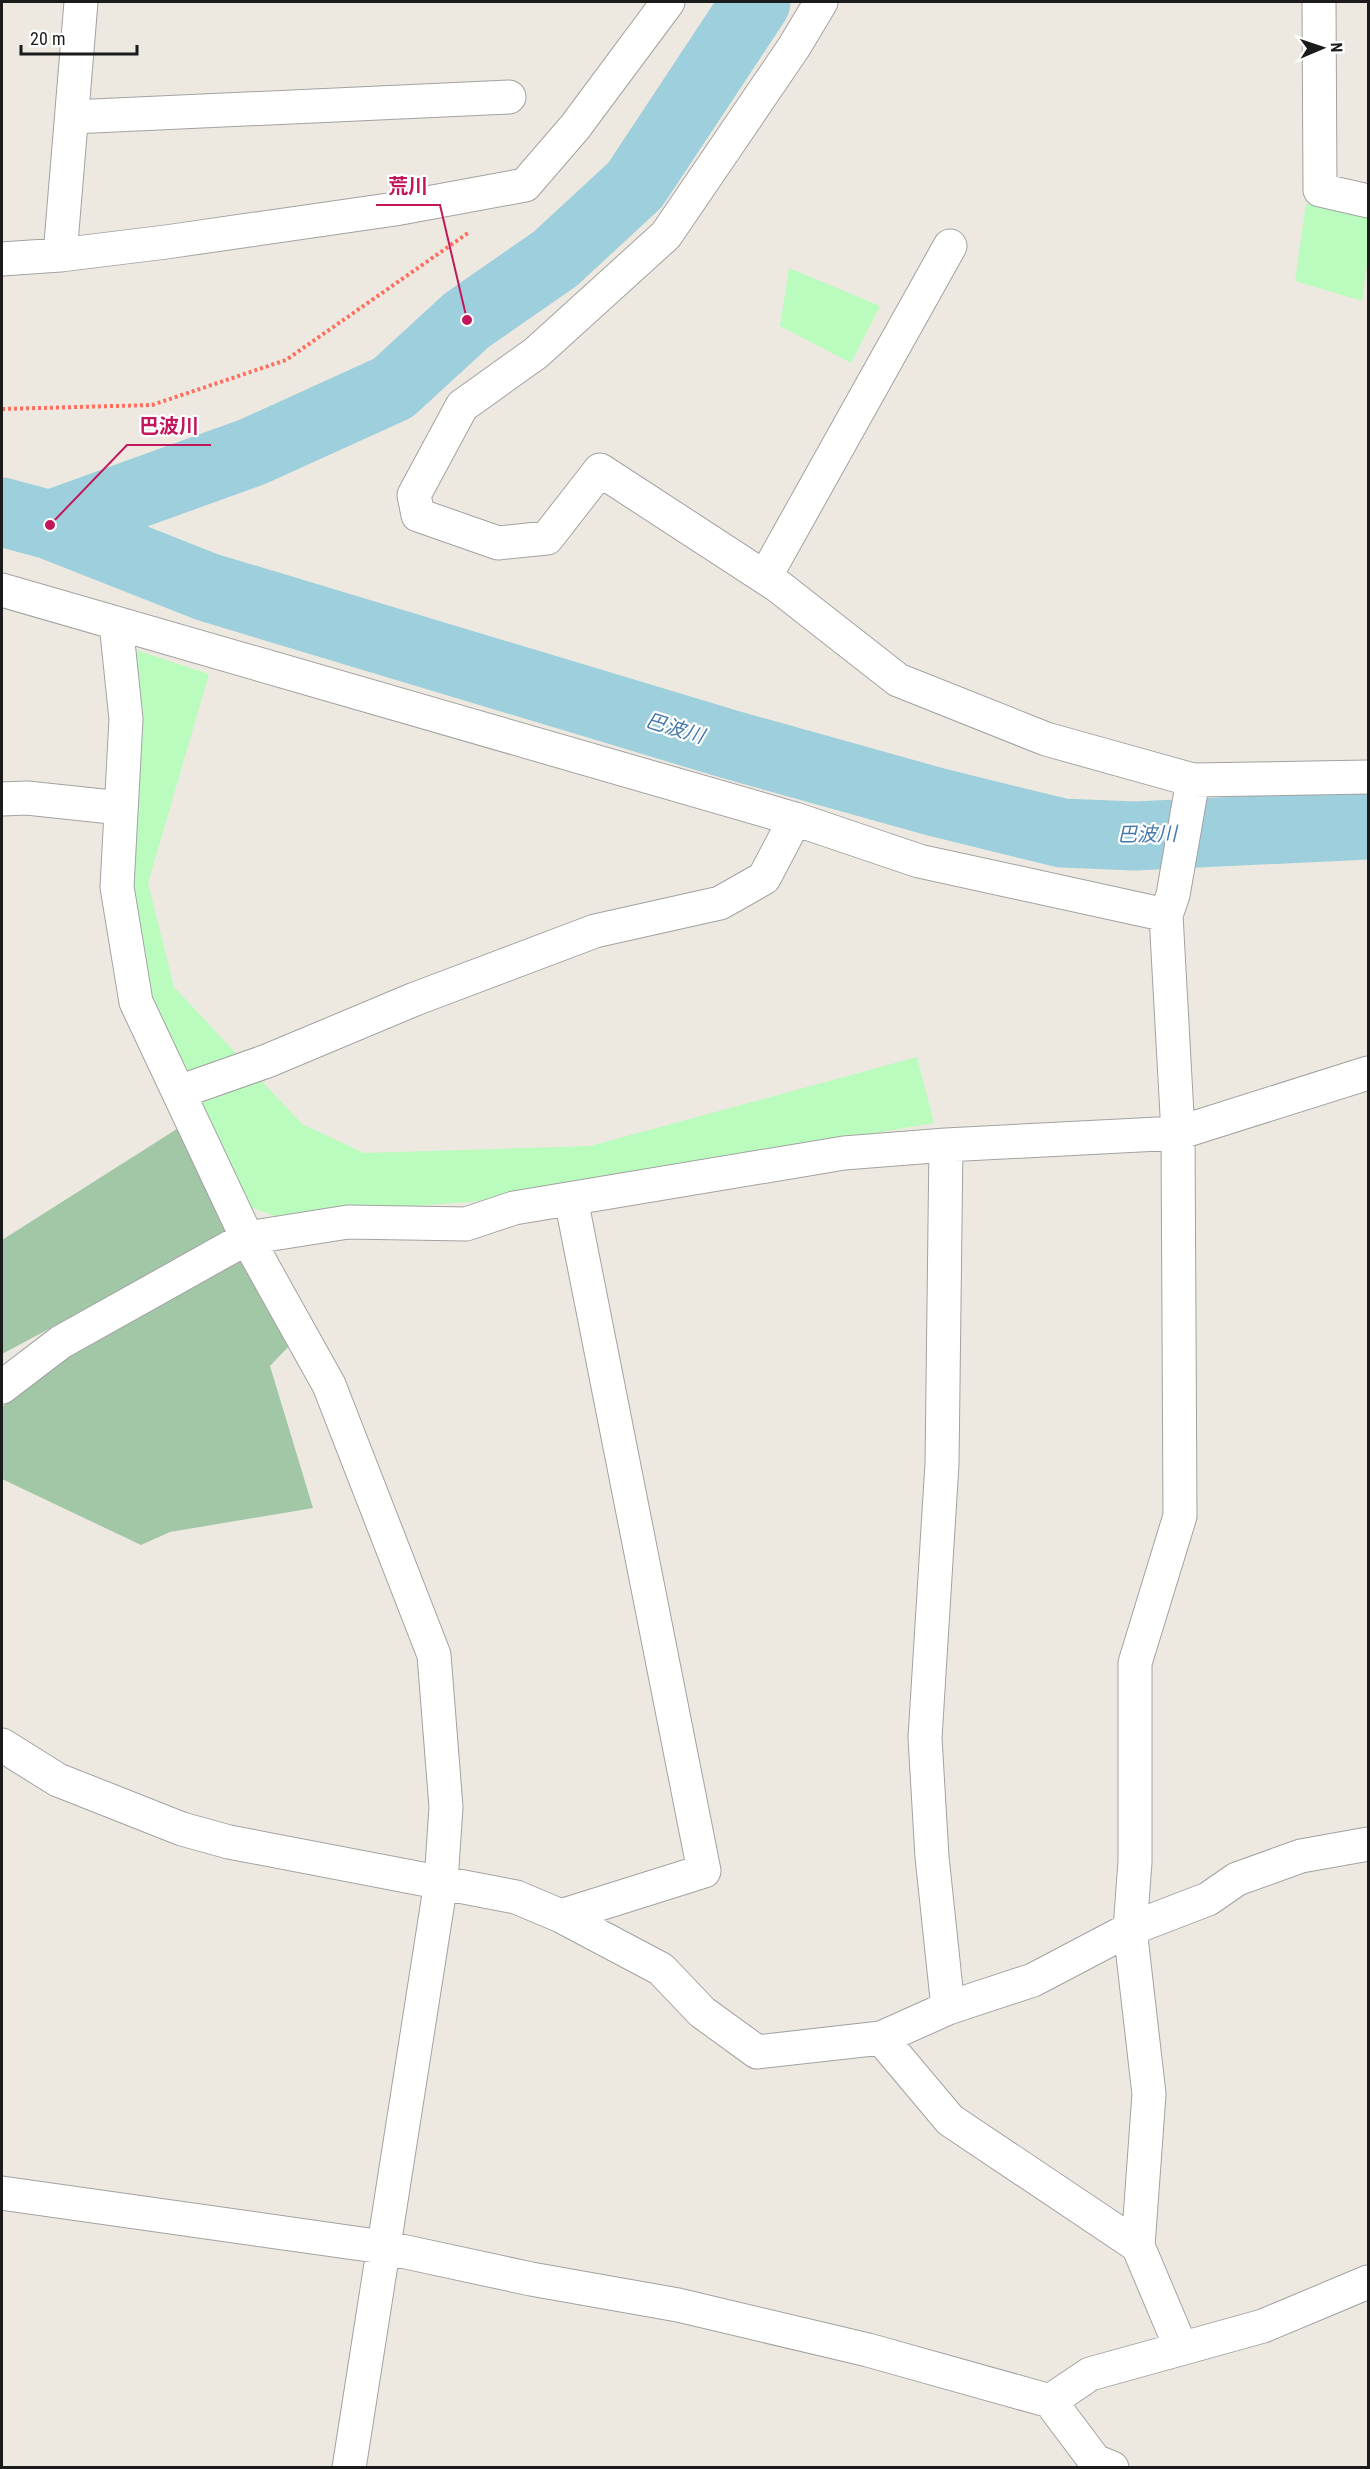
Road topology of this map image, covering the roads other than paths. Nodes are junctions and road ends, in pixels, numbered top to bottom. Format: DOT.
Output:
graph roads {
  1 [pos="81,2"];
  2 [pos="668,2"];
  3 [pos="821,2"];
  4 [pos="1319,2"];
  5 [pos="509,97"];
  6 [pos="72,117"];
  7 [pos="1368,201"];
  8 [pos="950,246"];
  9 [pos="60,255"];
  10 [pos="2,259"];
  11 [pos="765,577"];
  12 [pos="2,590"];
  13 [pos="116,623"];
  14 [pos="1368,777"];
  15 [pos="1190,795"];
  16 [pos="2,799"];
  17 [pos="122,808"];
  18 [pos="795,819"];
  19 [pos="1170,905"];
  20 [pos="1368,1072"];
  21 [pos="179,1092"];
  22 [pos="1178,1133"];
  23 [pos="946,1145"];
  24 [pos="571,1199"];
  25 [pos="247,1238"];
  26 [pos="2,1387"];
  27 [pos="2,1745"];
  28 [pos="1368,1844"];
  29 [pos="441,1882"];
  30 [pos="561,1916"];
  31 [pos="1130,1929"];
  32 [pos="948,2008"];
  33 [pos="881,2038"];
  34 [pos="2,2193"];
  35 [pos="1138,2246"];
  36 [pos="384,2247"];
  37 [pos="1368,2282"];
  38 [pos="1181,2348"];
  39 [pos="1050,2401"];
  40 [pos="1100,2465"];
  41 [pos="349,2468"];
  1 -- 6 [label="street"];
  2 -- 9 [label="street"];
  3 -- 11 [label="street"];
  4 -- 7 [label="street"];
  5 -- 6 [label="street"];
  6 -- 9 [label="street"];
  8 -- 11 [label="street"];
  9 -- 10 [label="street"];
  11 -- 15 [label="street"];
  12 -- 13 [label="street"];
  13 -- 17 [label="street"];
  13 -- 18 [label="street"];
  14 -- 15 [label="street"];
  15 -- 19 [label="street"];
  16 -- 17 [label="street"];
  17 -- 21 [label="street"];
  18 -- 19 [label="street"];
  18 -- 21 [label="street"];
  19 -- 22 [label="street"];
  20 -- 22 [label="street"];
  21 -- 25 [label="street"];
  22 -- 23 [label="street"];
  22 -- 31 [label="street"];
  23 -- 24 [label="street"];
  23 -- 32 [label="street"];
  24 -- 25 [label="street"];
  24 -- 30 [label="street"];
  25 -- 26 [label="street"];
  25 -- 29 [label="street"];
  27 -- 29 [label="street"];
  28 -- 31 [label="street"];
  29 -- 30 [label="street"];
  29 -- 36 [label="street"];
  30 -- 33 [label="street"];
  31 -- 32 [label="street"];
  31 -- 35 [label="street"];
  32 -- 33 [label="street"];
  33 -- 35 [label="street"];
  34 -- 36 [label="street"];
  35 -- 38 [label="street"];
  36 -- 39 [label="street"];
  36 -- 41 [label="street"];
  37 -- 38 [label="street"];
  38 -- 39 [label="street"];
  39 -- 40 [label="street"];
}
